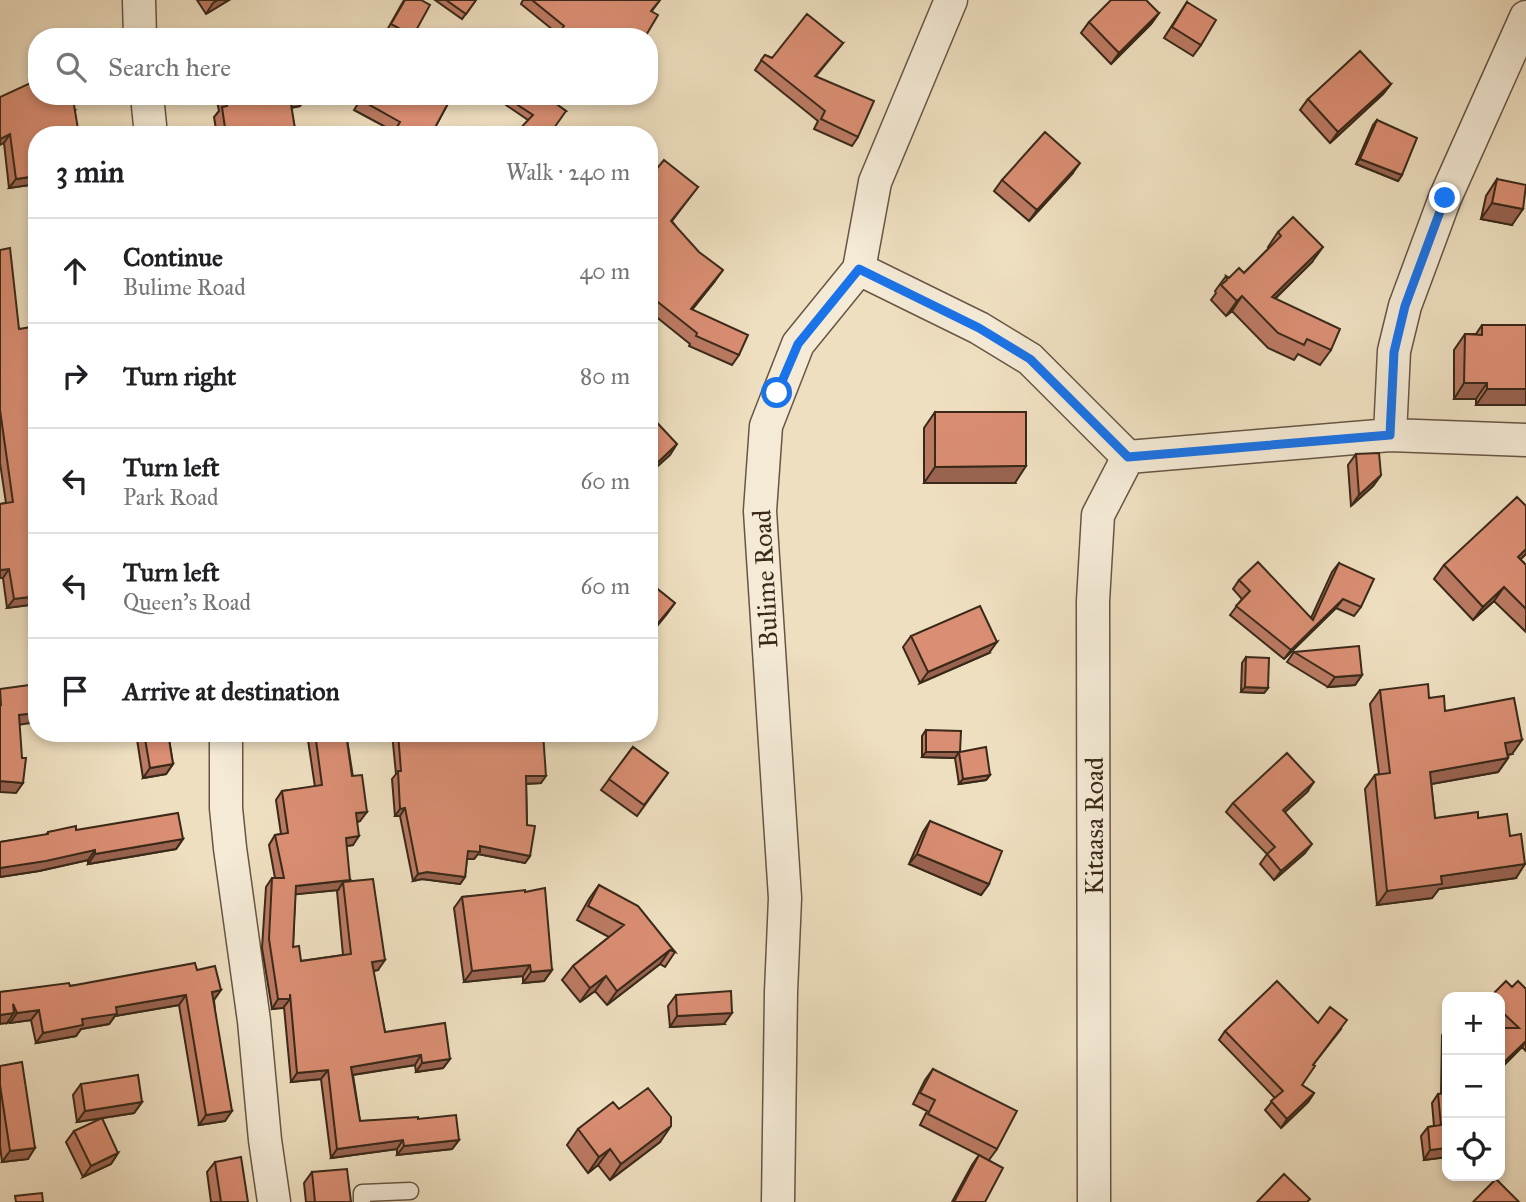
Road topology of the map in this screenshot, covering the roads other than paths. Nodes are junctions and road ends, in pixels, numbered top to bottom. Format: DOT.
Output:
graph roads {
  1 [pos="139,0"];
  2 [pos="951,0"];
  3 [pos="1526,17"];
  4 [pos="140,28"];
  5 [pos="148,105"];
  6 [pos="150,126"];
  7 [pos="859,269"];
  8 [pos="1390,435"];
  9 [pos="1526,440"];
  10 [pos="1128,457"];
  11 [pos="226,742"];
  12 [pos="410,1191"];
  13 [pos="274,1202"];
  14 [pos="362,1202"];
  15 [pos="778,1202"];
  16 [pos="1094,1202"];
  1 -- 4 [label="street"];
  2 -- 7 [label="street, Bulime Road"];
  3 -- 8 [label="street"];
  5 -- 6 [label="street"];
  7 -- 10 [label="street"];
  7 -- 15 [label="street, Bulime Road"];
  8 -- 9 [label="street"];
  8 -- 10 [label="street"];
  10 -- 16 [label="street, Kitaasa Road"];
  11 -- 13 [label="street"];
  12 -- 14 [label="lane"];
}
